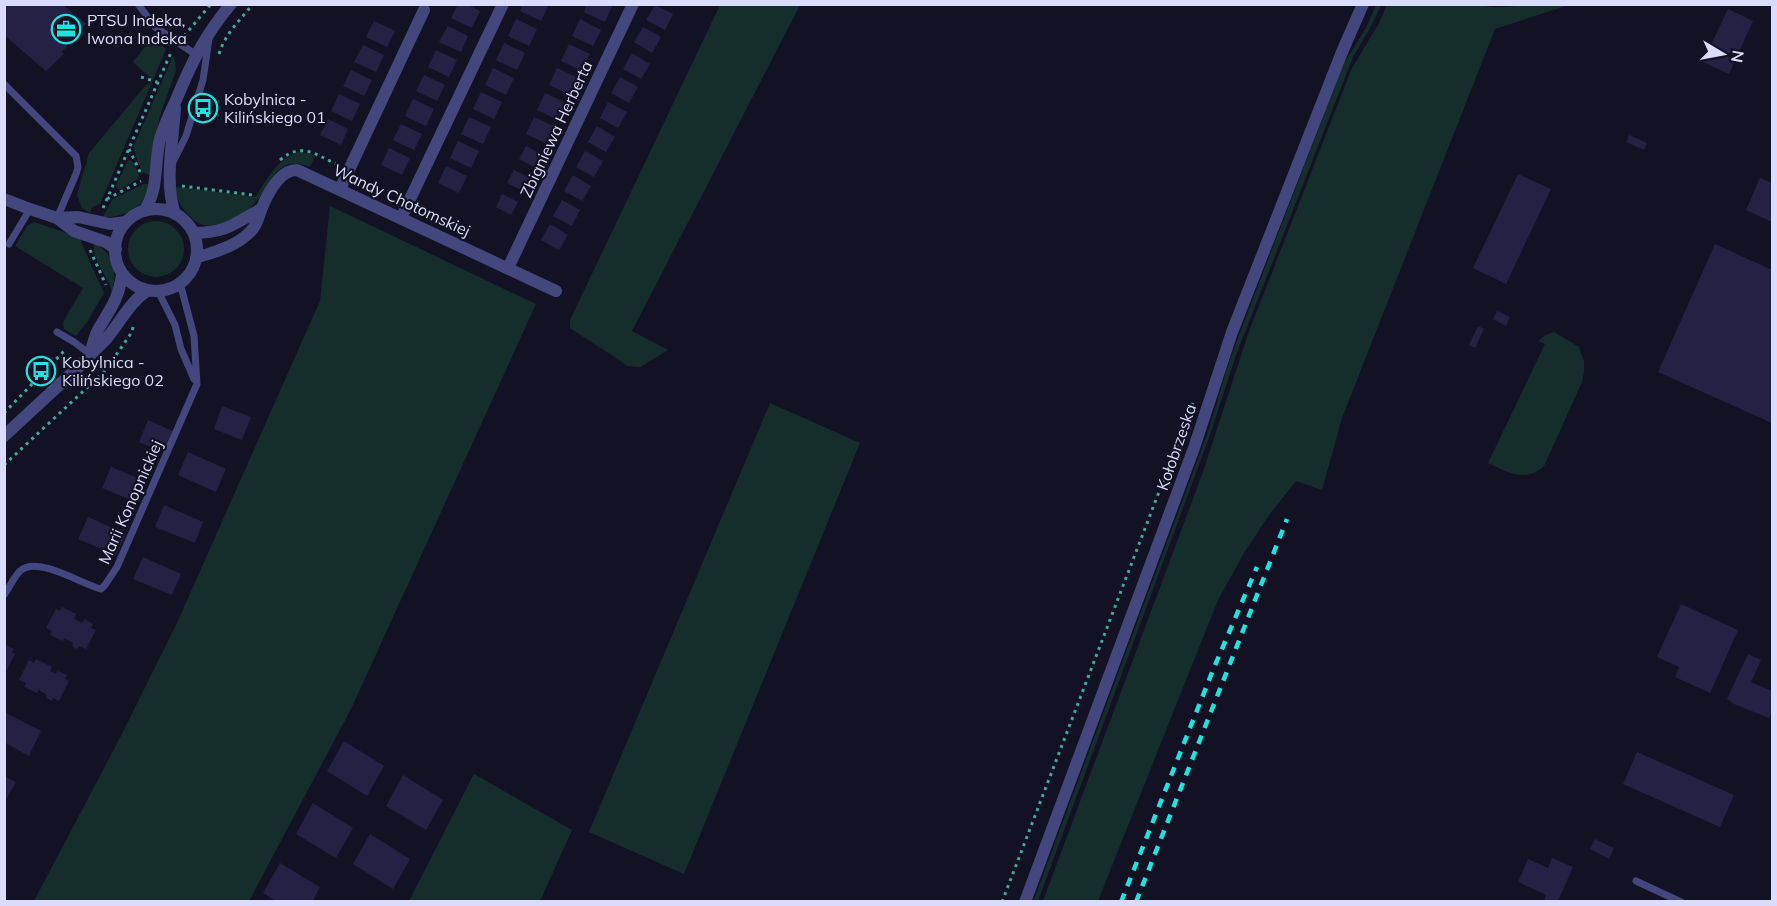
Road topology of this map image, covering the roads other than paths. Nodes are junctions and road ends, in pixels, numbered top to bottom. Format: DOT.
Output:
graph roads {
  1 [pos="138,4"];
  2 [pos="231,4"];
  3 [pos="503,4"];
  4 [pos="633,4"];
  5 [pos="1362,4"];
  6 [pos="424,10"];
  7 [pos="210,30"];
  8 [pos="195,54"];
  9 [pos="4,84"];
  10 [pos="175,103"];
  11 [pos="171,167"];
  12 [pos="340,189"];
  13 [pos="4,199"];
  14 [pos="30,209"];
  15 [pos="261,209"];
  16 [pos="144,211"];
  17 [pos="175,214"];
  18 [pos="57,218"];
  19 [pos="401,218"];
  20 [pos="126,222"];
  21 [pos="194,233"];
  22 [pos="9,244"];
  23 [pos="116,249"];
  24 [pos="196,258"];
  25 [pos="508,268"];
  26 [pos="122,274"];
  27 [pos="180,283"];
  28 [pos="153,290"];
  29 [pos="556,291"];
  30 [pos="57,332"];
  31 [pos="90,354"];
  32 [pos="197,384"];
  33 [pos="5,434"];
  34 [pos="4,596"];
  35 [pos="1636,881"];
  36 [pos="1025,902"];
  37 [pos="1681,902"];
  1 -- 8 [label="lane"];
  2 -- 7 [label="street"];
  3 -- 19 [label="street"];
  4 -- 25 [label="street, Zbigniewa Herberta"];
  5 -- 36 [label="street, Kołobrzeska"];
  6 -- 12 [label="street"];
  7 -- 8 [label="street"];
  7 -- 11 [label="lane"];
  8 -- 10 [label="street"];
  9 -- 18 [label="lane"];
  10 -- 11 [label="street"];
  10 -- 16 [label="street"];
  11 -- 17 [label="street"];
  12 -- 15 [label="street, Wandy Chotomskiej"];
  12 -- 19 [label="street, Wandy Chotomskiej"];
  13 -- 14 [label="street"];
  14 -- 18 [label="street"];
  14 -- 22 [label="lane"];
  15 -- 21 [label="street"];
  15 -- 24 [label="street"];
  16 -- 17 [label="street"];
  16 -- 20 [label="street"];
  17 -- 21 [label="street"];
  18 -- 20 [label="street"];
  18 -- 23 [label="street"];
  19 -- 25 [label="street, Wandy Chotomskiej"];
  20 -- 23 [label="street"];
  21 -- 24 [label="street"];
  23 -- 26 [label="street"];
  24 -- 27 [label="street"];
  25 -- 29 [label="street, Wandy Chotomskiej"];
  26 -- 28 [label="street"];
  26 -- 31 [label="street"];
  27 -- 28 [label="street"];
  27 -- 32 [label="lane, Marii Konopnickiej"];
  28 -- 31 [label="street"];
  28 -- 32 [label="lane"];
  30 -- 31 [label="lane"];
  31 -- 33 [label="street"];
  32 -- 34 [label="lane, Marii Konopnickiej"];
  35 -- 37 [label="lane"];
}
